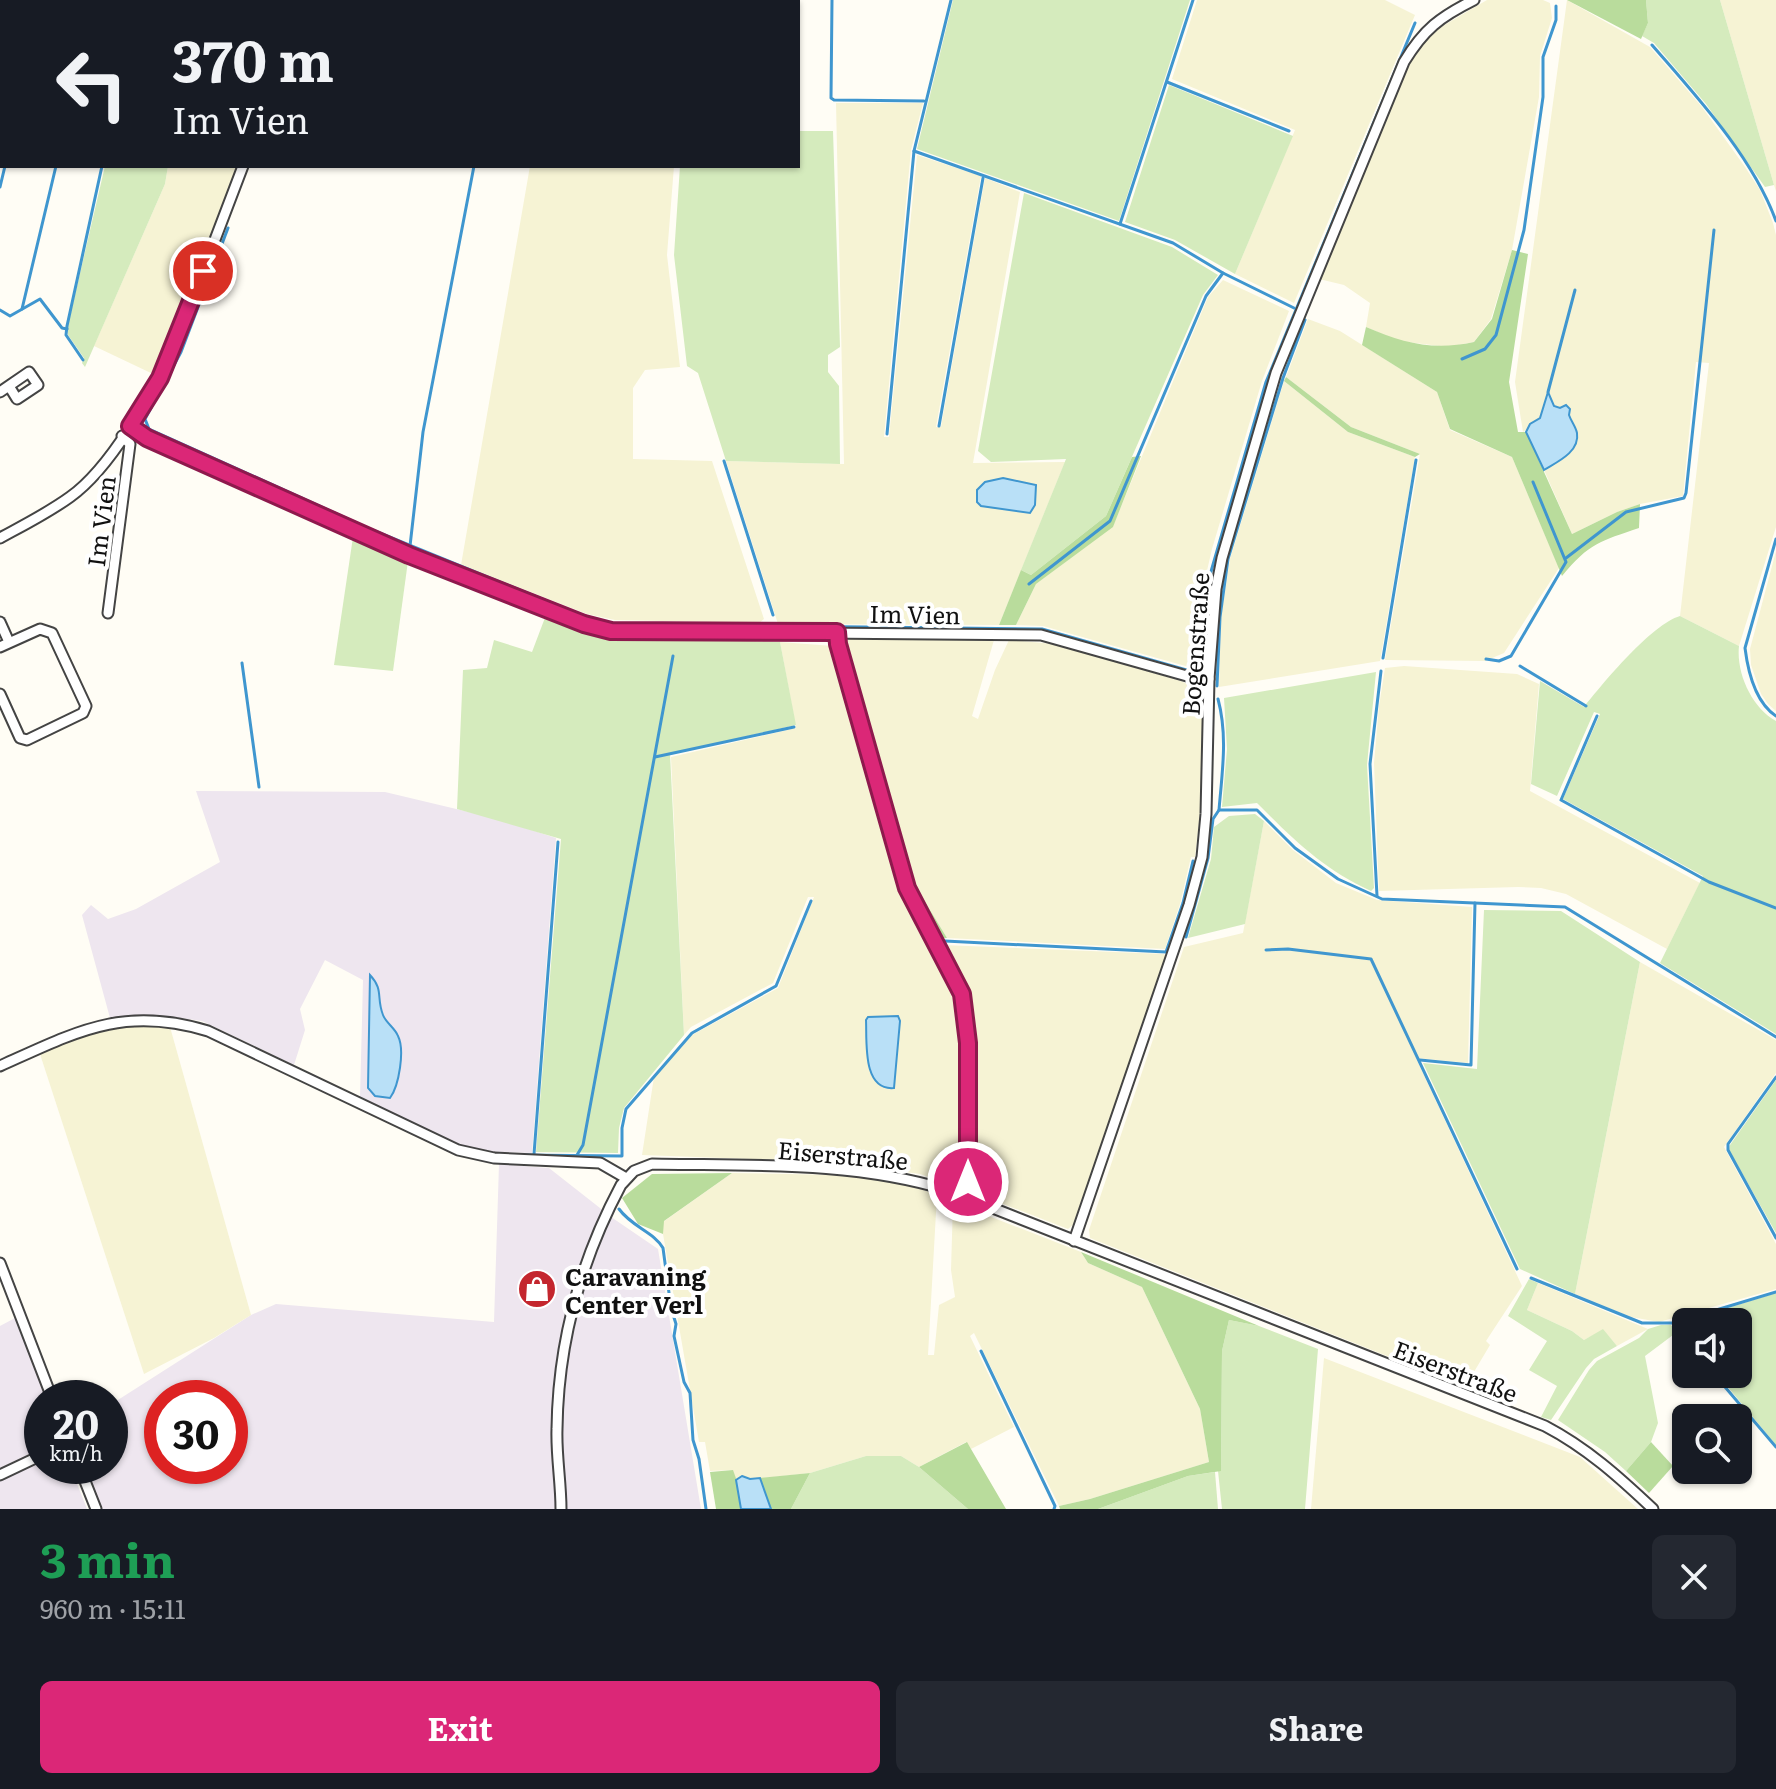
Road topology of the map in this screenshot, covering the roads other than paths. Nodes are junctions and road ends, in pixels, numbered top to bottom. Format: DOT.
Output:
graph roads {
  1 [pos="1474,0"];
  2 [pos="242,168"];
  3 [pos="130,426"];
  4 [pos="122,436"];
  5 [pos="0,538"];
  6 [pos="108,613"];
  7 [pos="0,622"];
  8 [pos="837,632"];
  9 [pos="4,645"];
  10 [pos="1209,679"];
  11 [pos="0,694"];
  12 [pos="0,1066"];
  13 [pos="626,1178"];
  14 [pos="964,1196"];
  15 [pos="1074,1241"];
  16 [pos="0,1263"];
  17 [pos="45,1380"];
  18 [pos="24,1464"];
  19 [pos="0,1475"];
  20 [pos="86,1484"];
  21 [pos="96,1509"];
  22 [pos="561,1509"];
  23 [pos="1653,1509"];
  1 -- 10 [label="street, Bogenstraße"];
  2 -- 3 [label="street"];
  3 -- 4 [label="street"];
  3 -- 8 [label="street, Im Vien"];
  4 -- 5 [label="street"];
  4 -- 6 [label="street, Im Vien"];
  7 -- 9 [label="street"];
  8 -- 10 [label="street, Im Vien"];
  8 -- 14 [label="street"];
  9 -- 11 [label="street"];
  10 -- 15 [label="street, Bogenstraße"];
  12 -- 13 [label="street"];
  13 -- 14 [label="street, Eiserstraße"];
  13 -- 22 [label="street"];
  14 -- 15 [label="street, Eiserstraße"];
  15 -- 23 [label="street, Eiserstraße"];
  16 -- 17 [label="street"];
  18 -- 19 [label="street"];
  20 -- 21 [label="street"];
}
